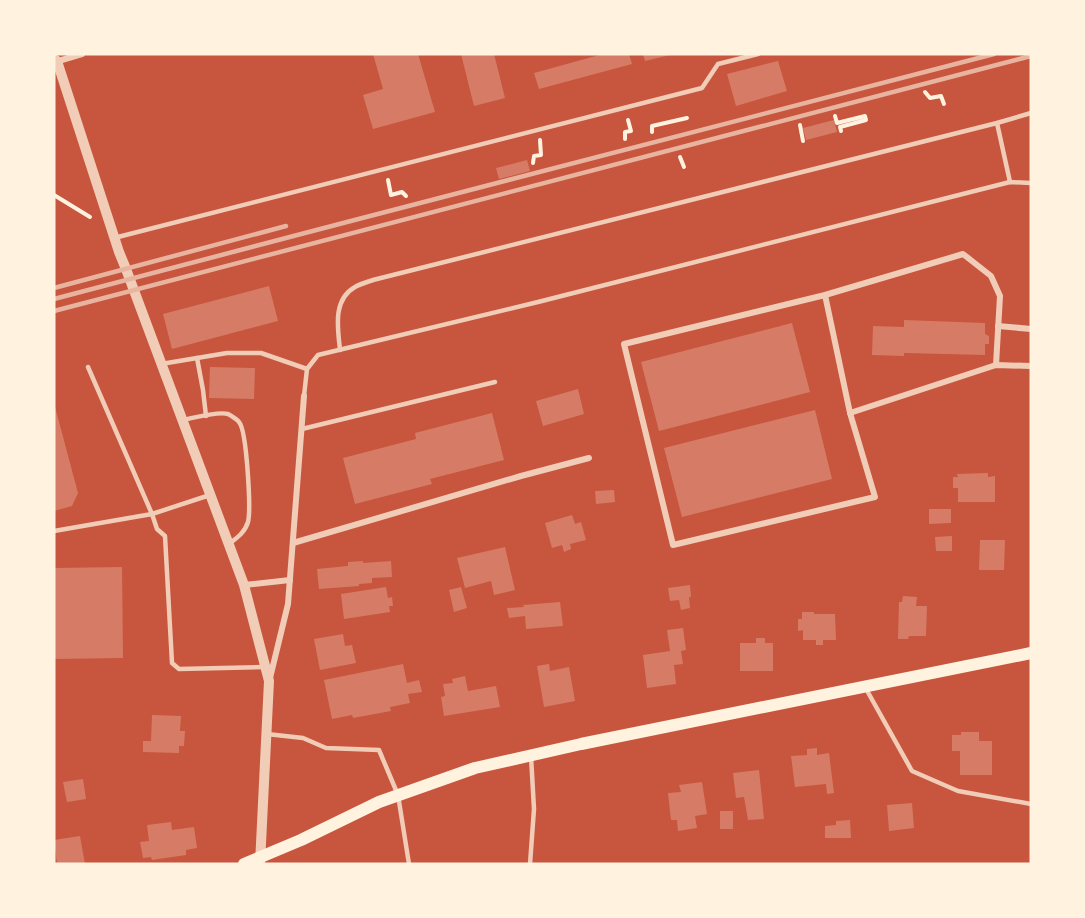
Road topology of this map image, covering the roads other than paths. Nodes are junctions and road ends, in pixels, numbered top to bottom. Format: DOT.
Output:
graph roads {
  1 [pos="82,54"];
  2 [pos="758,54"];
  3 [pos="56,59"];
  4 [pos="1031,113"];
  5 [pos="997,123"];
  6 [pos="1010,182"];
  7 [pos="1031,183"];
  8 [pos="114,238"];
  9 [pos="825,295"];
  10 [pos="998,326"];
  11 [pos="1031,329"];
  12 [pos="340,350"];
  13 [pos="197,358"];
  14 [pos="161,364"];
  15 [pos="996,365"];
  16 [pos="1031,366"];
  17 [pos="88,367"];
  18 [pos="307,369"];
  19 [pos="495,382"];
  20 [pos="304,396"];
  21 [pos="850,413"];
  22 [pos="206,416"];
  23 [pos="182,420"];
  24 [pos="302,429"];
  25 [pos="589,458"];
  26 [pos="210,495"];
  27 [pos="152,514"];
  28 [pos="54,531"];
  29 [pos="293,543"];
  30 [pos="229,544"];
  31 [pos="290,580"];
  32 [pos="244,585"];
  33 [pos="1031,653"];
  34 [pos="266,667"];
  35 [pos="269,681"];
  36 [pos="865,687"];
  37 [pos="267,734"];
  38 [pos="531,756"];
  39 [pos="398,795"];
  40 [pos="1031,804"];
  41 [pos="260,860"];
  42 [pos="244,864"];
  43 [pos="409,864"];
  44 [pos="530,864"];
  1 -- 3 [label="street"];
  2 -- 8 [label="lane"];
  3 -- 8 [label="street"];
  4 -- 5 [label="lane"];
  5 -- 6 [label="lane"];
  5 -- 12 [label="lane"];
  6 -- 7 [label="lane"];
  6 -- 12 [label="lane"];
  8 -- 14 [label="street"];
  9 -- 10 [label="street"];
  9 -- 21 [label="street"];
  9 -- 21 [label="street"];
  10 -- 11 [label="street"];
  10 -- 15 [label="street"];
  12 -- 18 [label="lane"];
  13 -- 14 [label="lane"];
  13 -- 18 [label="lane"];
  13 -- 22 [label="lane"];
  14 -- 23 [label="street"];
  15 -- 16 [label="street"];
  15 -- 21 [label="street"];
  17 -- 27 [label="lane"];
  18 -- 20 [label="lane"];
  19 -- 24 [label="lane"];
  20 -- 24 [label="street"];
  22 -- 23 [label="lane"];
  22 -- 30 [label="lane"];
  23 -- 26 [label="street"];
  24 -- 29 [label="street"];
  25 -- 29 [label="street"];
  26 -- 27 [label="lane"];
  26 -- 30 [label="street"];
  27 -- 28 [label="lane"];
  27 -- 34 [label="lane"];
  29 -- 31 [label="street"];
  30 -- 32 [label="street"];
  31 -- 32 [label="street"];
  31 -- 35 [label="street"];
  32 -- 34 [label="street"];
  33 -- 36 [label="main road"];
  34 -- 35 [label="street"];
  35 -- 37 [label="street"];
  36 -- 38 [label="main road"];
  36 -- 40 [label="lane"];
  37 -- 39 [label="lane"];
  37 -- 41 [label="street"];
  38 -- 39 [label="main road"];
  38 -- 44 [label="lane"];
  39 -- 41 [label="main road"];
  39 -- 43 [label="lane"];
  41 -- 42 [label="main road"];
}
